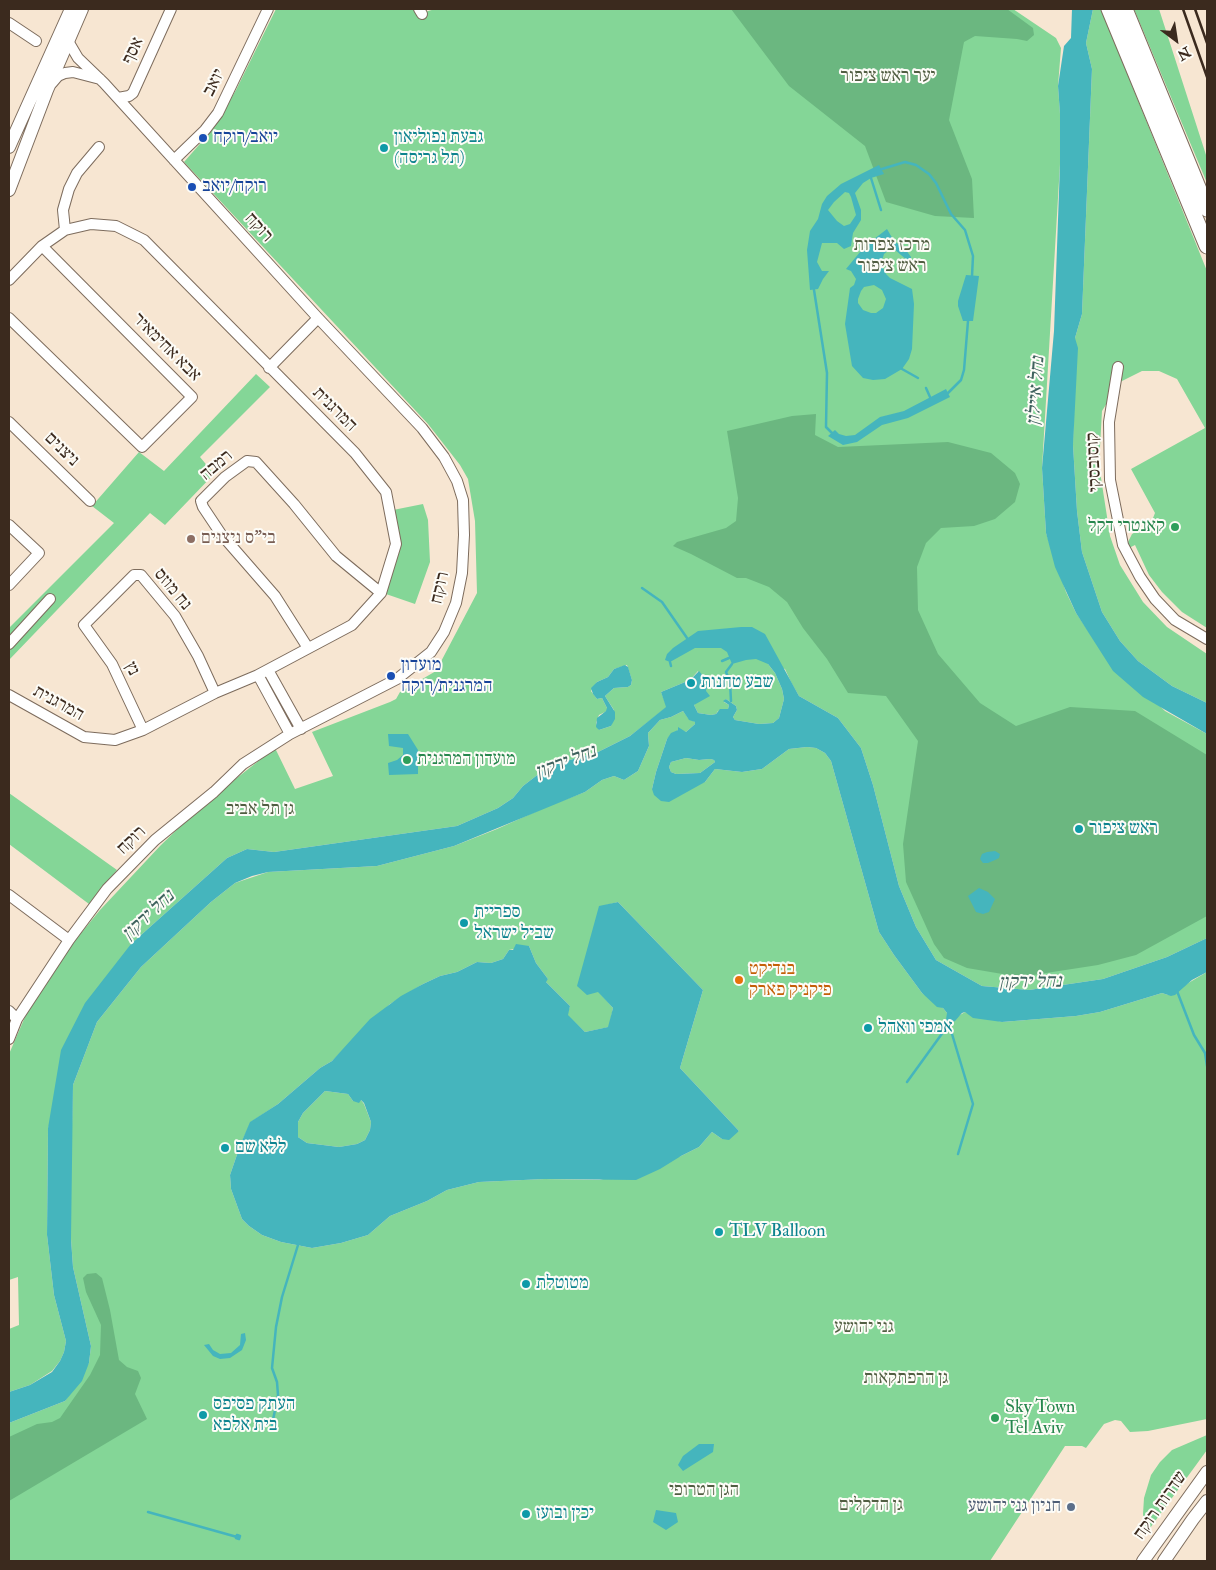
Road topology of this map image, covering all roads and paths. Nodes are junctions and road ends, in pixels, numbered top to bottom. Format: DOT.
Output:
graph roads {
  1 [pos="71,9"];
  2 [pos="82,9"];
  3 [pos="171,9"];
  4 [pos="268,9"];
  5 [pos="1109,9"];
  6 [pos="1125,9"];
  7 [pos="9,23"];
  8 [pos="36,41"];
  9 [pos="68,41"];
  10 [pos="1150,71"];
  11 [pos="101,79"];
  12 [pos="47,90"];
  13 [pos="118,98"];
  14 [pos="9,147"];
  15 [pos="99,147"];
  16 [pos="174,160"];
  17 [pos="9,190"];
  18 [pos="1207,209"];
  19 [pos="65,230"];
  20 [pos="1207,234"];
  21 [pos="42,246"];
  22 [pos="1207,246"];
  23 [pos="9,280"];
  24 [pos="9,318"];
  25 [pos="318,318"];
  26 [pos="1118,367"];
  27 [pos="269,368"];
  28 [pos="9,422"];
  29 [pos="90,501"];
  30 [pos="9,525"];
  31 [pos="9,585"];
  32 [pos="381,593"];
  33 [pos="50,599"];
  34 [pos="84,625"];
  35 [pos="1207,639"];
  36 [pos="9,644"];
  37 [pos="308,648"];
  38 [pos="268,670"];
  39 [pos="258,675"];
  40 [pos="215,693"];
  41 [pos="9,694"];
  42 [pos="301,729"];
  43 [pos="143,730"];
  44 [pos="290,734"];
  45 [pos="9,895"];
  46 [pos="69,940"];
  47 [pos="9,1011"];
  48 [pos="13,1019"];
  49 [pos="9,1039"];
  50 [pos="1207,1472"];
  51 [pos="1207,1501"];
  52 [pos="1144,1561"];
  53 [pos="1164,1561"];
  1 -- 14 [label="main road"];
  2 -- 9 [label="main road"];
  3 -- 13 [label="street, אסף"];
  4 -- 16 [label="street, יואב"];
  5 -- 22 [label="highway"];
  6 -- 10 [label="highway"];
  7 -- 8 [label="street"];
  9 -- 11 [label="street, רוקח"];
  9 -- 12 [label="main road"];
  10 -- 18 [label="highway"];
  10 -- 20 [label="highway"];
  11 -- 12 [label="street"];
  11 -- 13 [label="street, רוקח"];
  12 -- 17 [label="main road"];
  13 -- 16 [label="street, רוקח"];
  15 -- 19 [label="street"];
  16 -- 25 [label="street, רוקח"];
  19 -- 21 [label="street"];
  19 -- 27 [label="street, המרגנית"];
  21 -- 23 [label="street"];
  21 -- 24 [label="street, אבא אחימאיר"];
  25 -- 27 [label="street"];
  25 -- 42 [label="street, רוקח"];
  26 -- 35 [label="street, קוסובסקי"];
  27 -- 32 [label="street, המרגנית"];
  28 -- 29 [label="street, ניצנים"];
  30 -- 31 [label="street"];
  32 -- 37 [label="street, המרגנית"];
  32 -- 37 [label="street, רמבה"];
  33 -- 36 [label="street"];
  34 -- 40 [label="street, נח מוזס"];
  34 -- 43 [label="street, נץ"];
  37 -- 38 [label="street, המרגנית"];
  38 -- 39 [label="street, המרגנית"];
  38 -- 42 [label="street"];
  39 -- 40 [label="street, המרגנית"];
  39 -- 44 [label="street"];
  40 -- 43 [label="street, המרגנית"];
  41 -- 43 [label="street, המרגנית"];
  42 -- 44 [label="street, רוקח"];
  44 -- 46 [label="street, רוקח"];
  45 -- 46 [label="street"];
  46 -- 48 [label="street, רוקח"];
  47 -- 48 [label="street"];
  48 -- 49 [label="street, רוקח"];
  50 -- 52 [label="main road, שדרות רוקח"];
  51 -- 53 [label="main road, שדרות רוקח"];
}
